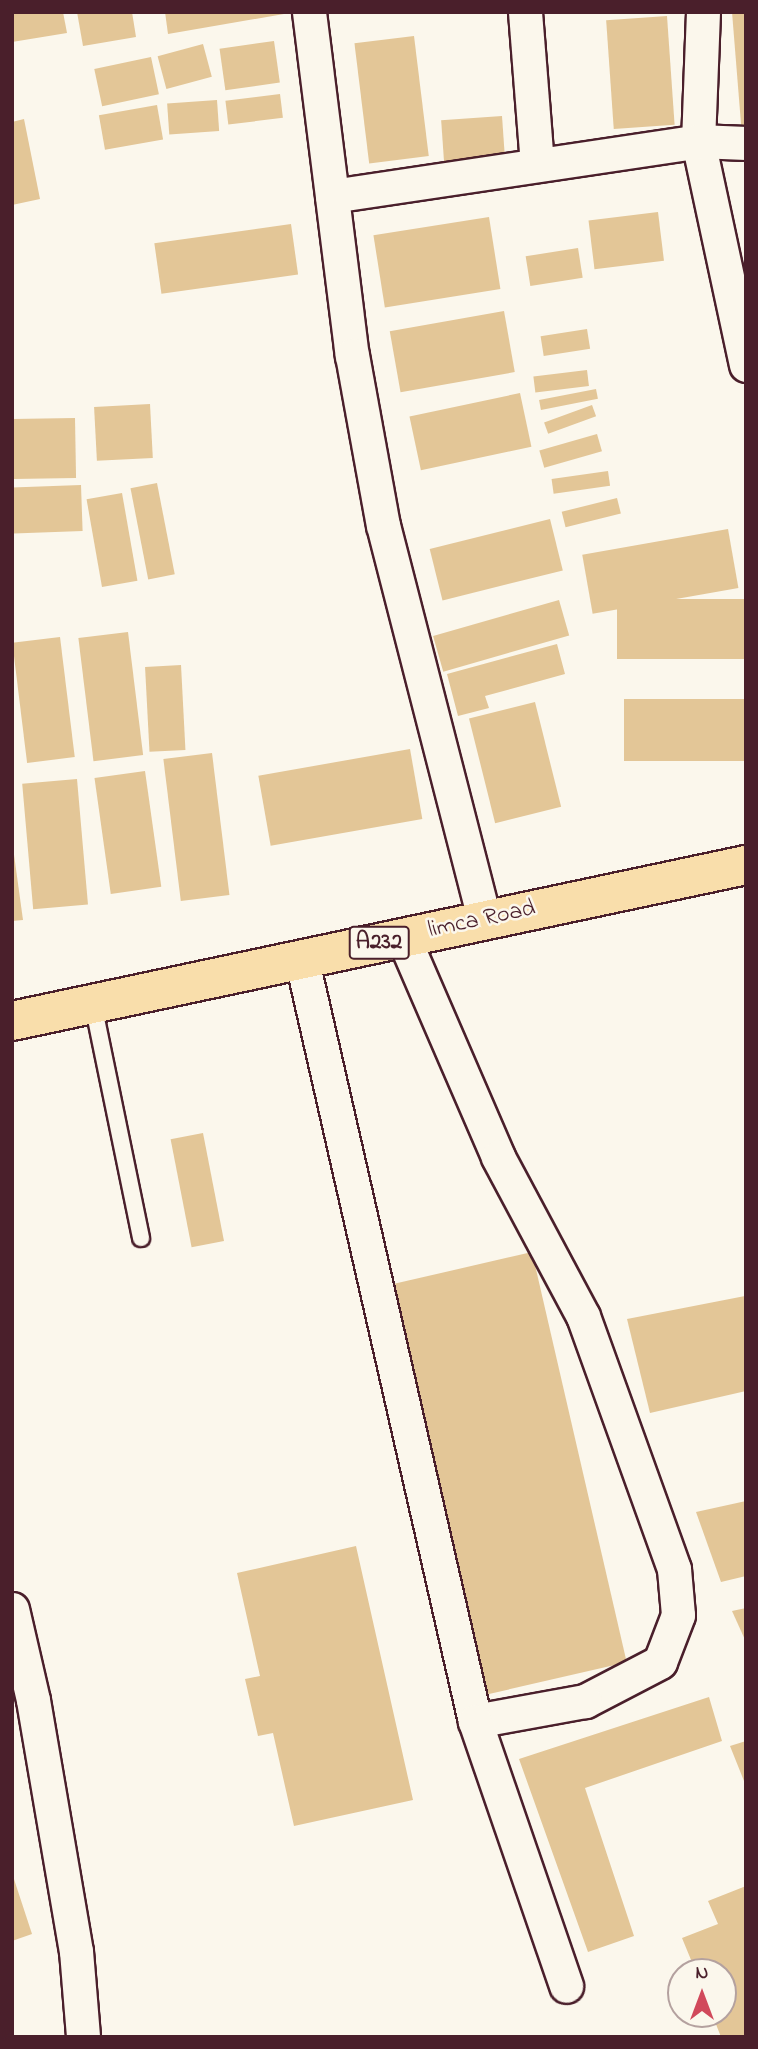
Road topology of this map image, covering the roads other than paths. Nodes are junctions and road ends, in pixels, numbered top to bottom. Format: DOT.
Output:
graph roads {
  1 [pos="309,12"];
  2 [pos="525,12"];
  3 [pos="703,12"];
  4 [pos="698,141"];
  5 [pos="746,144"];
  6 [pos="537,165"];
  7 [pos="332,196"];
  8 [pos="746,365"];
  9 [pos="746,865"];
  10 [pos="484,919"];
  11 [pos="403,937"];
  12 [pos="302,961"];
  13 [pos="93,1004"];
  14 [pos="12,1021"];
  15 [pos="141,1238"];
  16 [pos="12,1609"];
  17 [pos="475,1721"];
  18 [pos="566,1986"];
  19 [pos="83,2037"];
  1 -- 7 [label="street"];
  2 -- 6 [label="street"];
  3 -- 4 [label="street"];
  4 -- 5 [label="street"];
  4 -- 6 [label="street"];
  4 -- 8 [label="street"];
  6 -- 7 [label="street"];
  7 -- 10 [label="street"];
  9 -- 10 [label="main road, limca Road / A232"];
  10 -- 11 [label="main road, limca Road / A232"];
  11 -- 12 [label="main road, limca Road / A232"];
  11 -- 17 [label="street"];
  12 -- 13 [label="main road, limca Road / A232"];
  12 -- 17 [label="street"];
  13 -- 14 [label="main road, limca Road / A232"];
  13 -- 15 [label="lane"];
  16 -- 19 [label="street"];
  17 -- 18 [label="street"];
}
